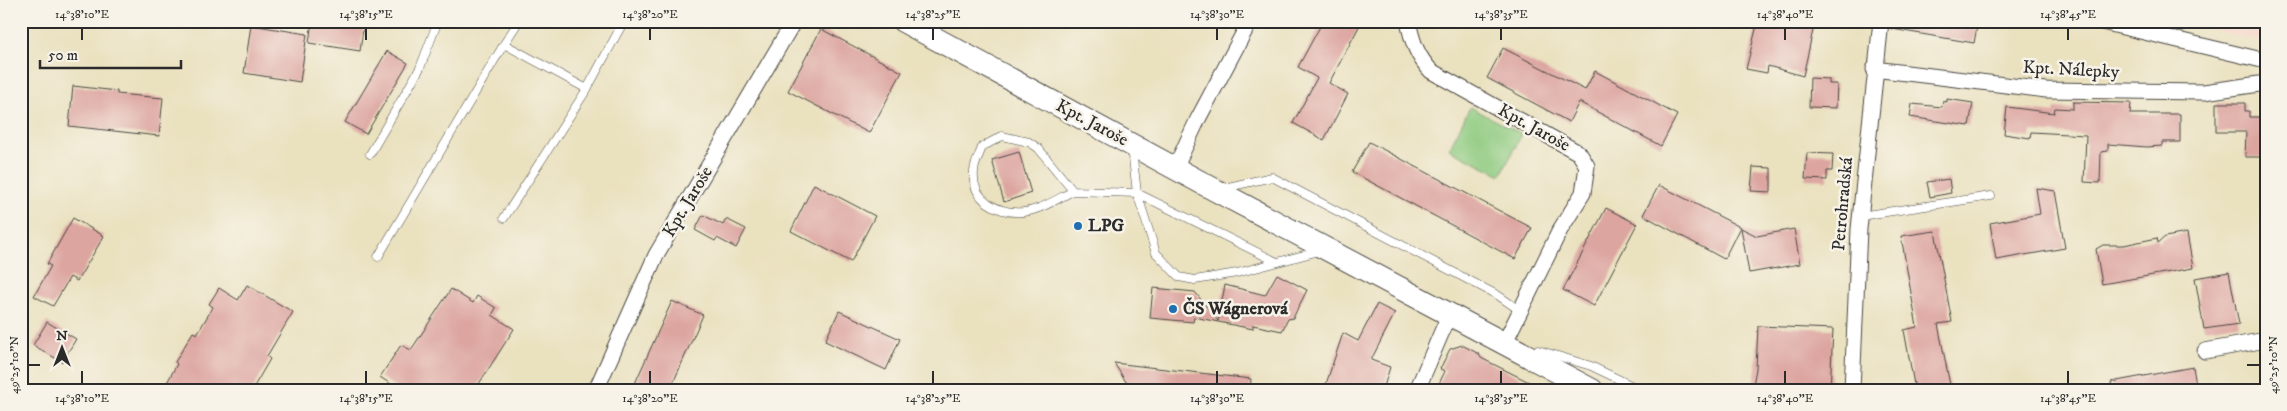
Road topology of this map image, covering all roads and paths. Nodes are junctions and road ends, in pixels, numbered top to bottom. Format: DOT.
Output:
graph roads {
  1 [pos="438,21"];
  2 [pos="519,21"];
  3 [pos="624,21"];
  4 [pos="794,21"];
  5 [pos="903,21"];
  6 [pos="1250,21"];
  7 [pos="1408,21"];
  8 [pos="1881,21"];
  9 [pos="2098,21"];
  10 [pos="504,44"];
  11 [pos="2266,62"];
  12 [pos="1874,69"];
  13 [pos="2266,83"];
  14 [pos="587,89"];
  15 [pos="1132,145"];
  16 [pos="370,154"];
  17 [pos="1175,168"];
  18 [pos="1215,190"];
  19 [pos="1073,191"];
  20 [pos="1137,193"];
  21 [pos="1991,196"];
  22 [pos="1860,216"];
  23 [pos="504,218"];
  24 [pos="1327,249"];
  25 [pos="378,257"];
  26 [pos="1277,262"];
  27 [pos="1522,312"];
  28 [pos="1450,315"];
  29 [pos="2266,340"];
  30 [pos="1504,344"];
  31 [pos="2204,351"];
  32 [pos="596,390"];
  33 [pos="1417,390"];
  34 [pos="1592,390"];
  35 [pos="1641,390"];
  36 [pos="1852,390"];
  1 -- 16 [label="lane"];
  2 -- 10 [label="lane"];
  3 -- 14 [label="lane"];
  4 -- 32 [label="street, Kpt. Jaroše"];
  5 -- 15 [label="street, Kpt. Jaroše"];
  6 -- 17 [label="street"];
  7 -- 27 [label="street, Kpt. Jaroše"];
  8 -- 12 [label="street, Petrohradská"];
  9 -- 11 [label="street"];
  10 -- 14 [label="lane"];
  10 -- 25 [label="lane"];
  12 -- 13 [label="street, Kpt. Nálepky"];
  12 -- 22 [label="street, Petrohradská"];
  14 -- 23 [label="lane"];
  15 -- 17 [label="street, Kpt. Jaroše"];
  15 -- 20 [label="lane"];
  17 -- 18 [label="street, Kpt. Jaroše"];
  18 -- 24 [label="street, Kpt. Jaroše"];
  18 -- 27 [label="lane"];
  19 -- 19 [label="lane"];
  19 -- 20 [label="lane"];
  20 -- 26 [label="lane"];
  20 -- 26 [label="lane"];
  21 -- 22 [label="lane"];
  22 -- 36 [label="street, Petrohradská"];
  24 -- 26 [label="lane"];
  24 -- 28 [label="street, Kpt. Jaroše"];
  27 -- 30 [label="street, Kpt. Jaroše"];
  28 -- 30 [label="street, Kpt. Jaroše"];
  28 -- 33 [label="street"];
  29 -- 31 [label="street"];
  30 -- 34 [label="street, Kpt. Jaroše"];
  30 -- 35 [label="lane"];
}
